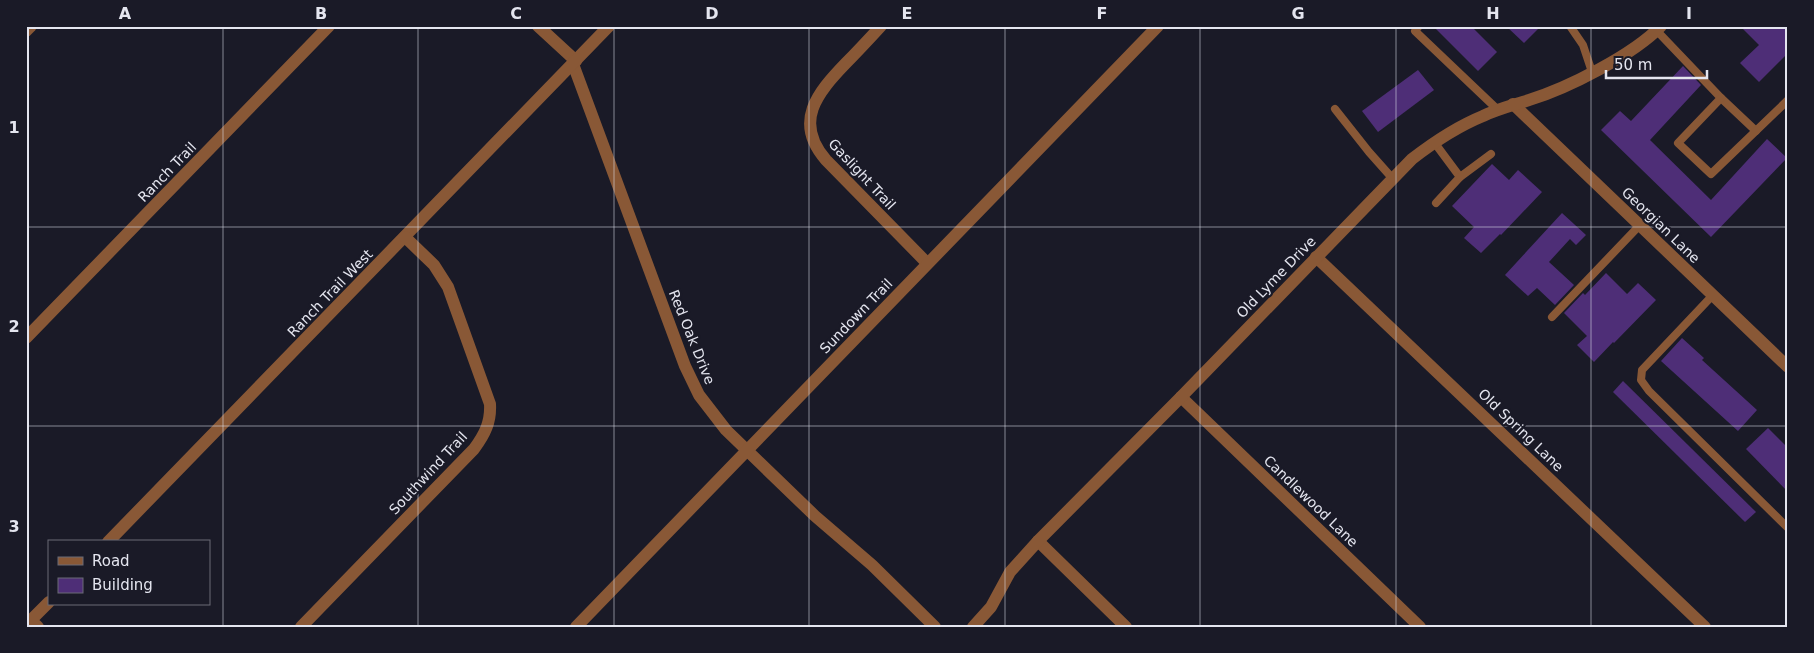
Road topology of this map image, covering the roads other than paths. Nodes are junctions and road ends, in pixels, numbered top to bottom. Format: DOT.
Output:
graph roads {
  1 [pos="31,26"];
  2 [pos="329,26"];
  3 [pos="538,26"];
  4 [pos="609,26"];
  5 [pos="882,26"];
  6 [pos="1158,26"];
  7 [pos="1420,26"];
  8 [pos="1570,26"];
  9 [pos="1659,29"];
  10 [pos="26,31"];
  11 [pos="574,63"];
  12 [pos="1592,72"];
  13 [pos="1721,98"];
  14 [pos="1788,100"];
  15 [pos="1514,104"];
  16 [pos="1335,109"];
  17 [pos="1498,110"];
  18 [pos="1756,131"];
  19 [pos="1434,142"];
  20 [pos="1491,154"];
  21 [pos="1460,177"];
  22 [pos="1393,179"];
  23 [pos="1436,204"];
  24 [pos="1639,226"];
  25 [pos="405,237"];
  26 [pos="1316,257"];
  27 [pos="928,263"];
  28 [pos="1712,296"];
  29 [pos="1552,317"];
  30 [pos="26,338"];
  31 [pos="1788,367"];
  32 [pos="1181,397"];
  33 [pos="747,451"];
  34 [pos="1788,528"];
  35 [pos="110,540"];
  36 [pos="1038,540"];
  37 [pos="48,603"];
  38 [pos="38,627"];
  39 [pos="301,627"];
  40 [pos="576,627"];
  41 [pos="935,627"];
  42 [pos="973,627"];
  43 [pos="1126,627"];
  44 [pos="1420,627"];
  45 [pos="1705,627"];
  1 -- 10 [label="street"];
  2 -- 30 [label="street, Ranch Trail"];
  3 -- 11 [label="street, Red Oak Drive"];
  4 -- 11 [label="street, Ranch Trail West"];
  5 -- 27 [label="street, Gaslight Trail"];
  6 -- 27 [label="street, Sundown Trail"];
  7 -- 17 [label="lane"];
  8 -- 12 [label="lane"];
  9 -- 12 [label="street, Old Lyme Drive"];
  9 -- 13 [label="lane"];
  11 -- 25 [label="street, Ranch Trail West"];
  11 -- 33 [label="street, Red Oak Drive"];
  12 -- 15 [label="street, Old Lyme Drive"];
  13 -- 18 [label="lane"];
  13 -- 18 [label="lane"];
  14 -- 18 [label="lane"];
  15 -- 17 [label="street, Old Lyme Drive"];
  15 -- 24 [label="street, Georgian Lane"];
  16 -- 22 [label="lane"];
  17 -- 19 [label="street, Old Lyme Drive"];
  19 -- 21 [label="lane"];
  19 -- 22 [label="street, Old Lyme Drive"];
  20 -- 21 [label="lane"];
  21 -- 23 [label="lane"];
  22 -- 26 [label="street, Old Lyme Drive"];
  24 -- 28 [label="street, Georgian Lane"];
  24 -- 29 [label="lane"];
  25 -- 35 [label="street, Ranch Trail West"];
  25 -- 39 [label="street, Southwind Trail"];
  26 -- 32 [label="street, Old Lyme Drive"];
  26 -- 45 [label="street, Old Spring Lane"];
  27 -- 33 [label="street, Sundown Trail"];
  28 -- 31 [label="street, Georgian Lane"];
  28 -- 34 [label="lane"];
  32 -- 36 [label="street, Old Lyme Drive"];
  32 -- 44 [label="street, Candlewood Lane"];
  33 -- 40 [label="street, Sundown Trail"];
  33 -- 41 [label="street, Red Oak Drive"];
  36 -- 42 [label="street, Old Lyme Drive"];
  36 -- 43 [label="street"];
  37 -- 38 [label="street"];
}
